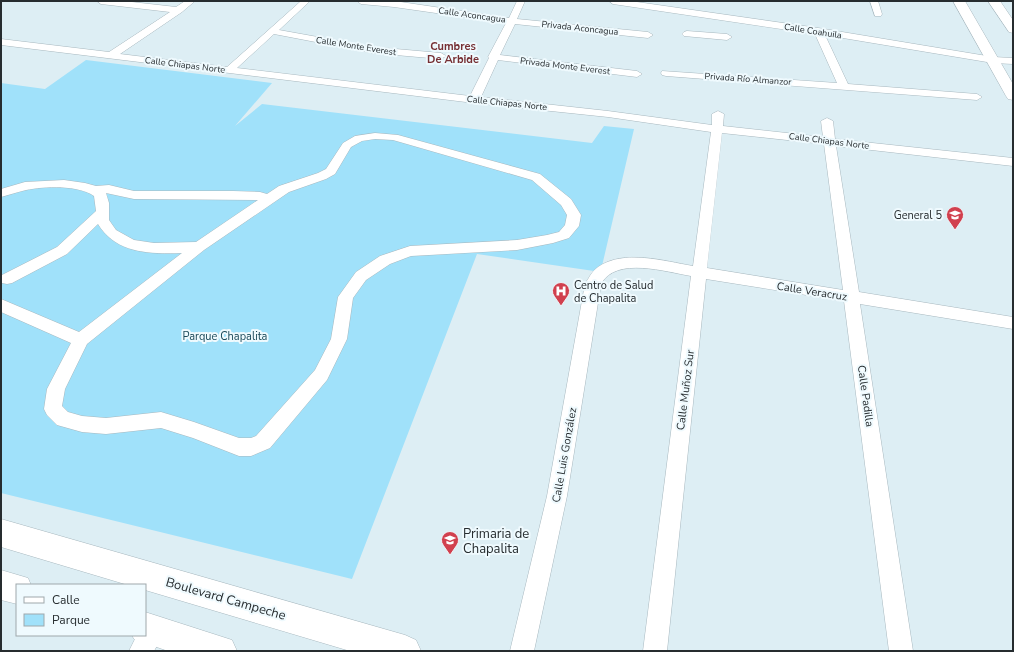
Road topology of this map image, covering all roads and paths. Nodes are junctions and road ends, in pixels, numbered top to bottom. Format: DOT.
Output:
graph roads {
  1 [pos="101,1"];
  2 [pos="191,1"];
  3 [pos="306,1"];
  4 [pos="361,1"];
  5 [pos="521,1"];
  6 [pos="613,1"];
  7 [pos="616,1"];
  8 [pos="874,1"];
  9 [pos="960,1"];
  10 [pos="994,1"];
  11 [pos="178,10"];
  12 [pos="697,13"];
  13 [pos="878,14"];
  14 [pos="512,21"];
  15 [pos="1013,29"];
  16 [pos="272,31"];
  17 [pos="813,31"];
  18 [pos="687,34"];
  19 [pos="648,35"];
  20 [pos="706,36"];
  21 [pos="727,37"];
  22 [pos="1,42"];
  23 [pos="110,56"];
  24 [pos="441,56"];
  25 [pos="493,57"];
  26 [pos="993,60"];
  27 [pos="1013,61"];
  28 [pos="229,70"];
  29 [pos="666,73"];
  30 [pos="637,74"];
  31 [pos="828,78"];
  32 [pos="844,86"];
  33 [pos="1013,96"];
  34 [pos="977,97"];
  35 [pos="474,100"];
  36 [pos="827,121"];
  37 [pos="717,122"];
  38 [pos="830,141"];
  39 [pos="1013,162"];
  40 [pos="95,190"];
  41 [pos="1,193"];
  42 [pos="268,200"];
  43 [pos="103,213"];
  44 [pos="199,247"];
  45 [pos="612,266"];
  46 [pos="699,273"];
  47 [pos="3,281"];
  48 [pos="853,297"];
  49 [pos="1,305"];
  50 [pos="1013,322"];
  51 [pos="81,340"];
  52 [pos="1,534"];
  53 [pos="1,585"];
  54 [pos="16,590"];
  55 [pos="146,636"];
  56 [pos="401,650"];
  57 [pos="221,651"];
  58 [pos="522,651"];
  59 [pos="655,651"];
  60 [pos="901,651"];
  1 -- 11 [label="street"];
  2 -- 11 [label="street"];
  3 -- 16 [label="street"];
  4 -- 14 [label="street, Calle Aconcagua"];
  5 -- 14 [label="street"];
  6 -- 7 [label="street, Calle Coahuila"];
  7 -- 12 [label="street, Calle Coahuila"];
  8 -- 13 [label="street"];
  9 -- 26 [label="main road"];
  10 -- 15 [label="main road"];
  11 -- 23 [label="street"];
  12 -- 17 [label="street, Calle Coahuila"];
  12 -- 20 [label="street"];
  14 -- 19 [label="street, Privada Aconcagua"];
  14 -- 25 [label="street"];
  16 -- 24 [label="street, Calle Monte Everest"];
  16 -- 28 [label="street"];
  17 -- 26 [label="street, Calle Coahuila"];
  17 -- 31 [label="street"];
  17 -- 32 [label="street"];
  18 -- 20 [label="street"];
  20 -- 21 [label="street"];
  22 -- 23 [label="street, Calle Chiapas Norte"];
  23 -- 28 [label="street, Calle Chiapas Norte"];
  25 -- 30 [label="street, Privada Monte Everest"];
  25 -- 35 [label="street"];
  26 -- 27 [label="street, Calle Coahuila"];
  26 -- 33 [label="main road"];
  28 -- 35 [label="street, Calle Chiapas Norte"];
  29 -- 31 [label="street, Privada Río Almanzor"];
  31 -- 32 [label="street, Privada Río Almanzor"];
  32 -- 34 [label="street, Privada Río Almanzor"];
  35 -- 37 [label="street, Calle Chiapas Norte"];
  36 -- 38 [label="street, Calle Padilla"];
  37 -- 38 [label="street, Calle Chiapas Norte"];
  37 -- 46 [label="street, Calle Muñoz Sur"];
  38 -- 39 [label="street, Calle Chiapas Norte"];
  38 -- 48 [label="street, Calle Padilla"];
  40 -- 41 [label="street"];
  40 -- 42 [label="street"];
  40 -- 43 [label="street"];
  42 -- 44 [label="street"];
  42 -- 51 [label="street"];
  43 -- 44 [label="street"];
  43 -- 47 [label="street"];
  44 -- 51 [label="street"];
  45 -- 46 [label="street, Calle Veracruz"];
  45 -- 58 [label="street, Calle Luis González"];
  46 -- 48 [label="street, Calle Veracruz"];
  46 -- 59 [label="street, Calle Muñoz Sur"];
  48 -- 50 [label="street, Calle Veracruz"];
  48 -- 60 [label="street, Calle Padilla"];
  49 -- 51 [label="street"];
  52 -- 56 [label="main road, Boulevard Campeche"];
  53 -- 54 [label="main road"];
  55 -- 57 [label="main road"];
}
